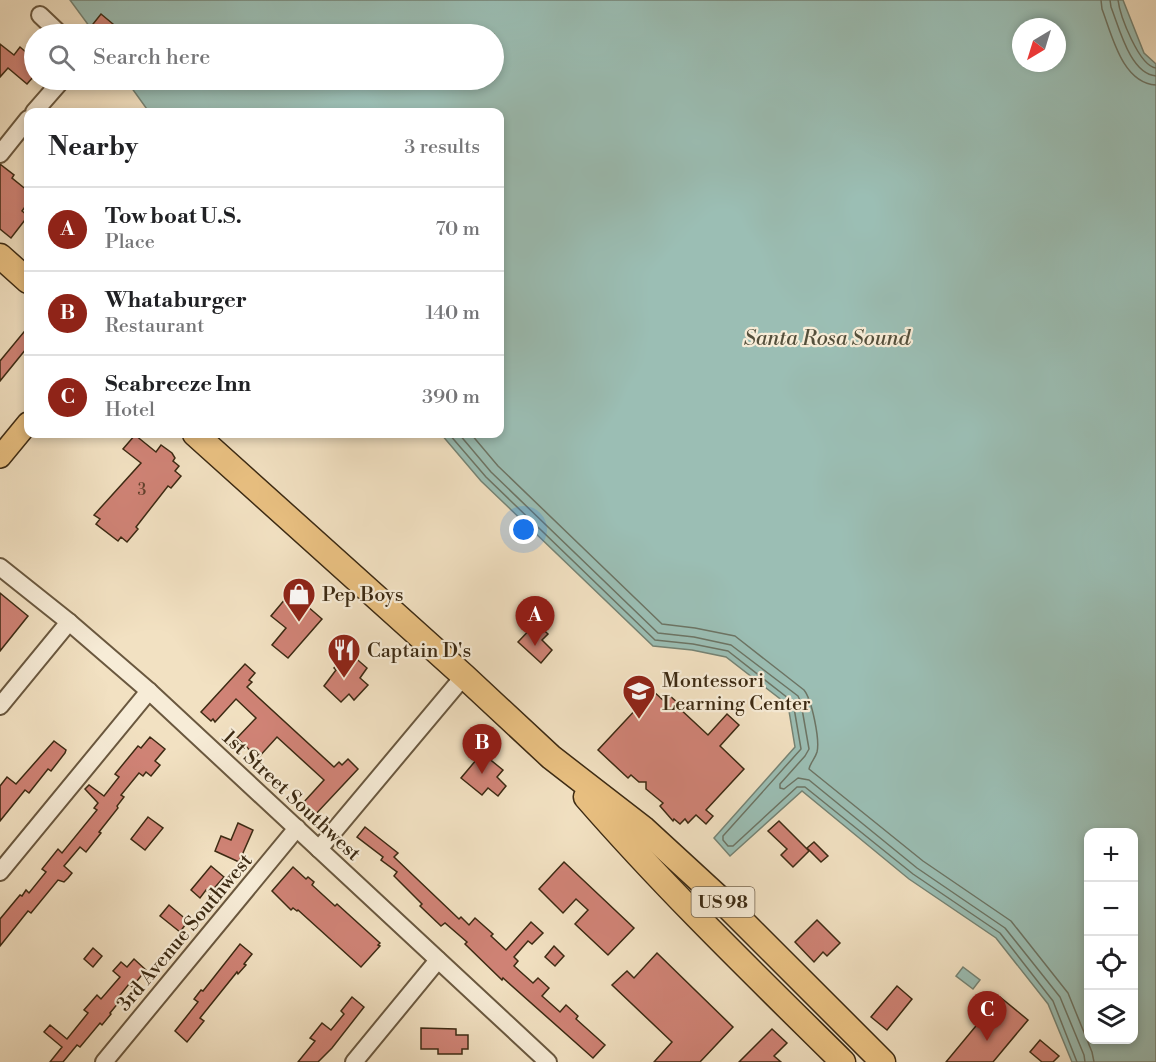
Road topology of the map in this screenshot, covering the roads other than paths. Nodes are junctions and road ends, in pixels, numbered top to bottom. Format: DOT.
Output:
graph roads {
  1 [pos="40,15"];
  2 [pos="49,24"];
  3 [pos="53,90"];
  4 [pos="38,108"];
  5 [pos="24,124"];
  6 [pos="0,154"];
  7 [pos="0,256"];
  8 [pos="24,277"];
  9 [pos="24,428"];
  10 [pos="199,438"];
  11 [pos="0,457"];
  12 [pos="0,567"];
  13 [pos="69,622"];
  14 [pos="464,676"];
  15 [pos="149,692"];
  16 [pos="0,706"];
  17 [pos="551,757"];
  18 [pos="297,828"];
  19 [pos="319,849"];
  20 [pos="0,872"];
  21 [pos="438,960"];
  22 [pos="864,1043"];
  23 [pos="104,1062"];
  24 [pos="354,1062"];
  25 [pos="548,1062"];
  26 [pos="844,1062"];
  27 [pos="883,1062"];
  1 -- 2 [label="street"];
  3 -- 4 [label="street"];
  5 -- 6 [label="street"];
  7 -- 8 [label="highway"];
  9 -- 11 [label="main road"];
  10 -- 14 [label="highway, US 98"];
  12 -- 13 [label="street, 1st Street Southwest"];
  13 -- 15 [label="street, 1st Street Southwest"];
  13 -- 16 [label="street"];
  14 -- 17 [label="highway, US 98"];
  14 -- 19 [label="street"];
  15 -- 18 [label="street, 1st Street Southwest"];
  15 -- 20 [label="street"];
  17 -- 22 [label="highway, US 98"];
  17 -- 26 [label="highway, US 98"];
  18 -- 19 [label="street, 1st Street Southwest"];
  18 -- 23 [label="street, 3rd Avenue Southwest"];
  19 -- 21 [label="street, 1st Street Southwest"];
  21 -- 24 [label="street"];
  21 -- 25 [label="street, 1st Street Southwest"];
  22 -- 26 [label="street"];
  22 -- 27 [label="highway, US 98"];
}
